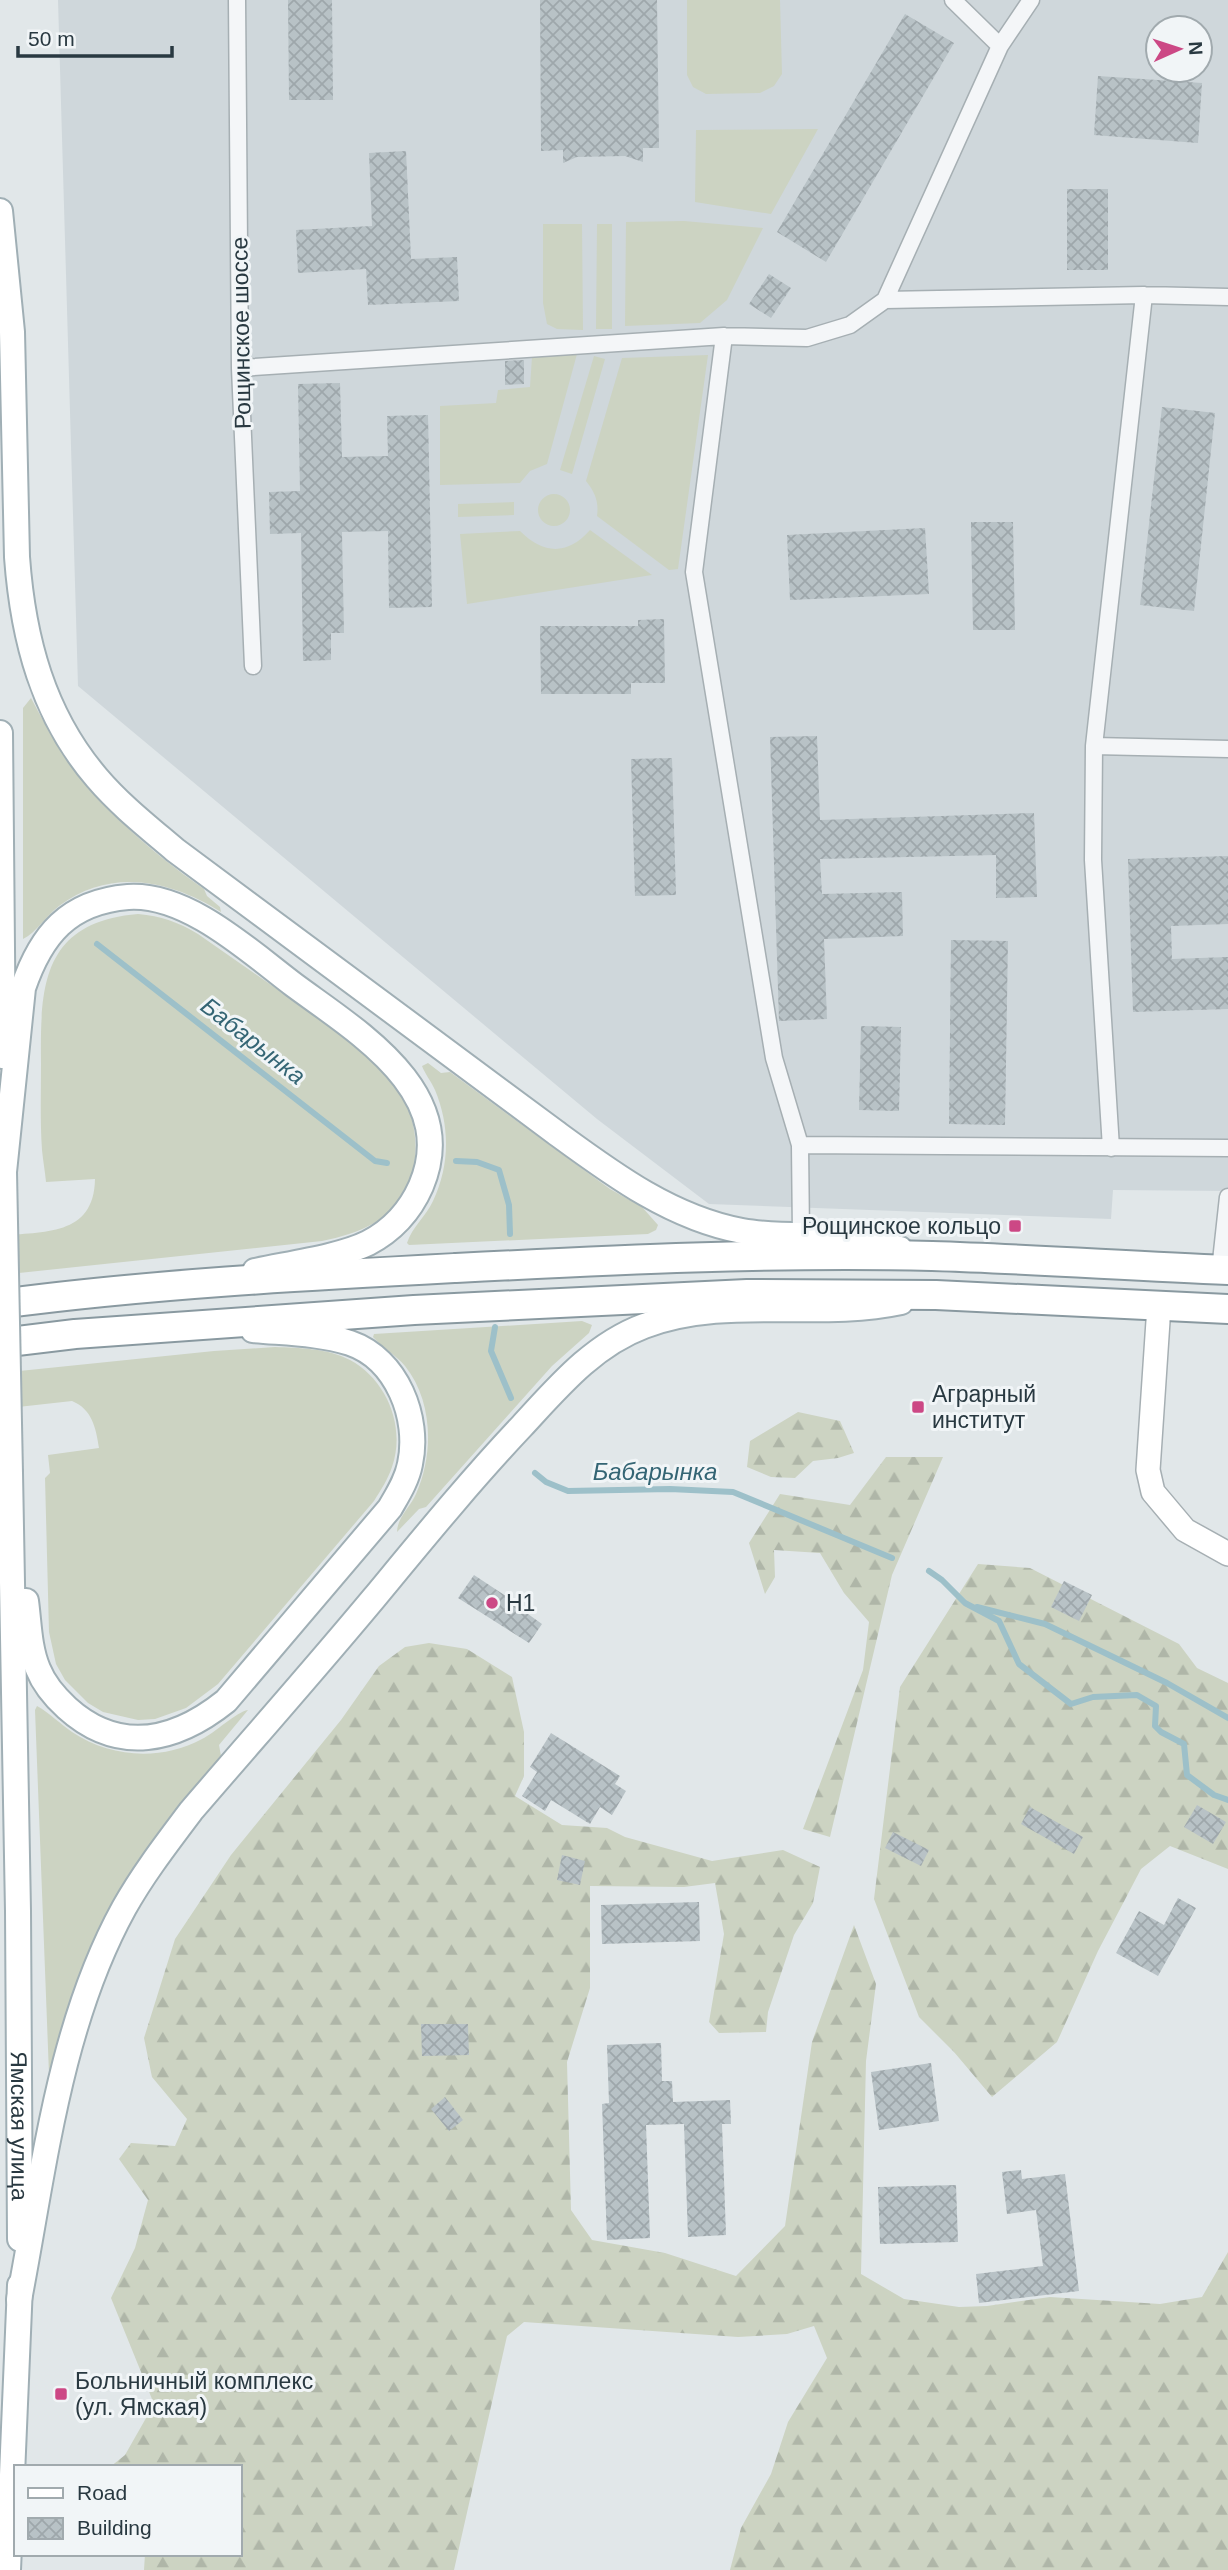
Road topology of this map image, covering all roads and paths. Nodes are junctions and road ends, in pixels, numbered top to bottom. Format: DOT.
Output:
graph roads {
  1 [pos="237,0"];
  2 [pos="953,0"];
  3 [pos="1031,0"];
  4 [pos="1000,46"];
  5 [pos="0,212"];
  6 [pos="1144,295"];
  7 [pos="1228,297"];
  8 [pos="885,300"];
  9 [pos="724,336"];
  10 [pos="240,368"];
  11 [pos="253,666"];
  12 [pos="0,733"];
  13 [pos="1094,746"];
  14 [pos="1228,749"];
  15 [pos="800,1145"];
  16 [pos="1111,1148"];
  17 [pos="1228,1148"];
  18 [pos="4,1172"];
  19 [pos="1228,1197"];
  20 [pos="801,1236"];
  21 [pos="931,1256"];
  22 [pos="1224,1270"];
  23 [pos="200,1284"];
  24 [pos="936,1295"];
  25 [pos="0,1304"];
  26 [pos="1159,1306"];
  27 [pos="1228,1309"];
  28 [pos="200,1324"];
  29 [pos="0,1343"];
  30 [pos="10,1473"];
  31 [pos="1228,1554"];
  32 [pos="19,2300"];
  33 [pos="8,2570"];
  1 -- 10 [label="street, Рощинское шоссе"];
  2 -- 4 [label="street"];
  3 -- 4 [label="street"];
  4 -- 8 [label="street"];
  5 -- 20 [label="main road"];
  6 -- 7 [label="street"];
  6 -- 8 [label="street"];
  6 -- 13 [label="street"];
  8 -- 9 [label="street"];
  9 -- 10 [label="street"];
  9 -- 15 [label="street"];
  10 -- 11 [label="street, Рощинское шоссе"];
  12 -- 18 [label="main road"];
  13 -- 14 [label="street"];
  13 -- 16 [label="street"];
  15 -- 16 [label="street"];
  15 -- 20 [label="street"];
  16 -- 17 [label="street"];
  18 -- 23 [label="main road"];
  18 -- 30 [label="main road, bridge"];
  19 -- 22 [label="street"];
  20 -- 21 [label="main road"];
  21 -- 22 [label="highway"];
  21 -- 23 [label="highway"];
  23 -- 25 [label="highway"];
  24 -- 26 [label="highway"];
  24 -- 28 [label="highway"];
  24 -- 32 [label="main road"];
  26 -- 27 [label="highway"];
  26 -- 31 [label="street"];
  28 -- 29 [label="highway"];
  28 -- 30 [label="main road"];
  30 -- 32 [label="main road, Ямская улица"];
  32 -- 33 [label="main road, Ямская улица"];
}
